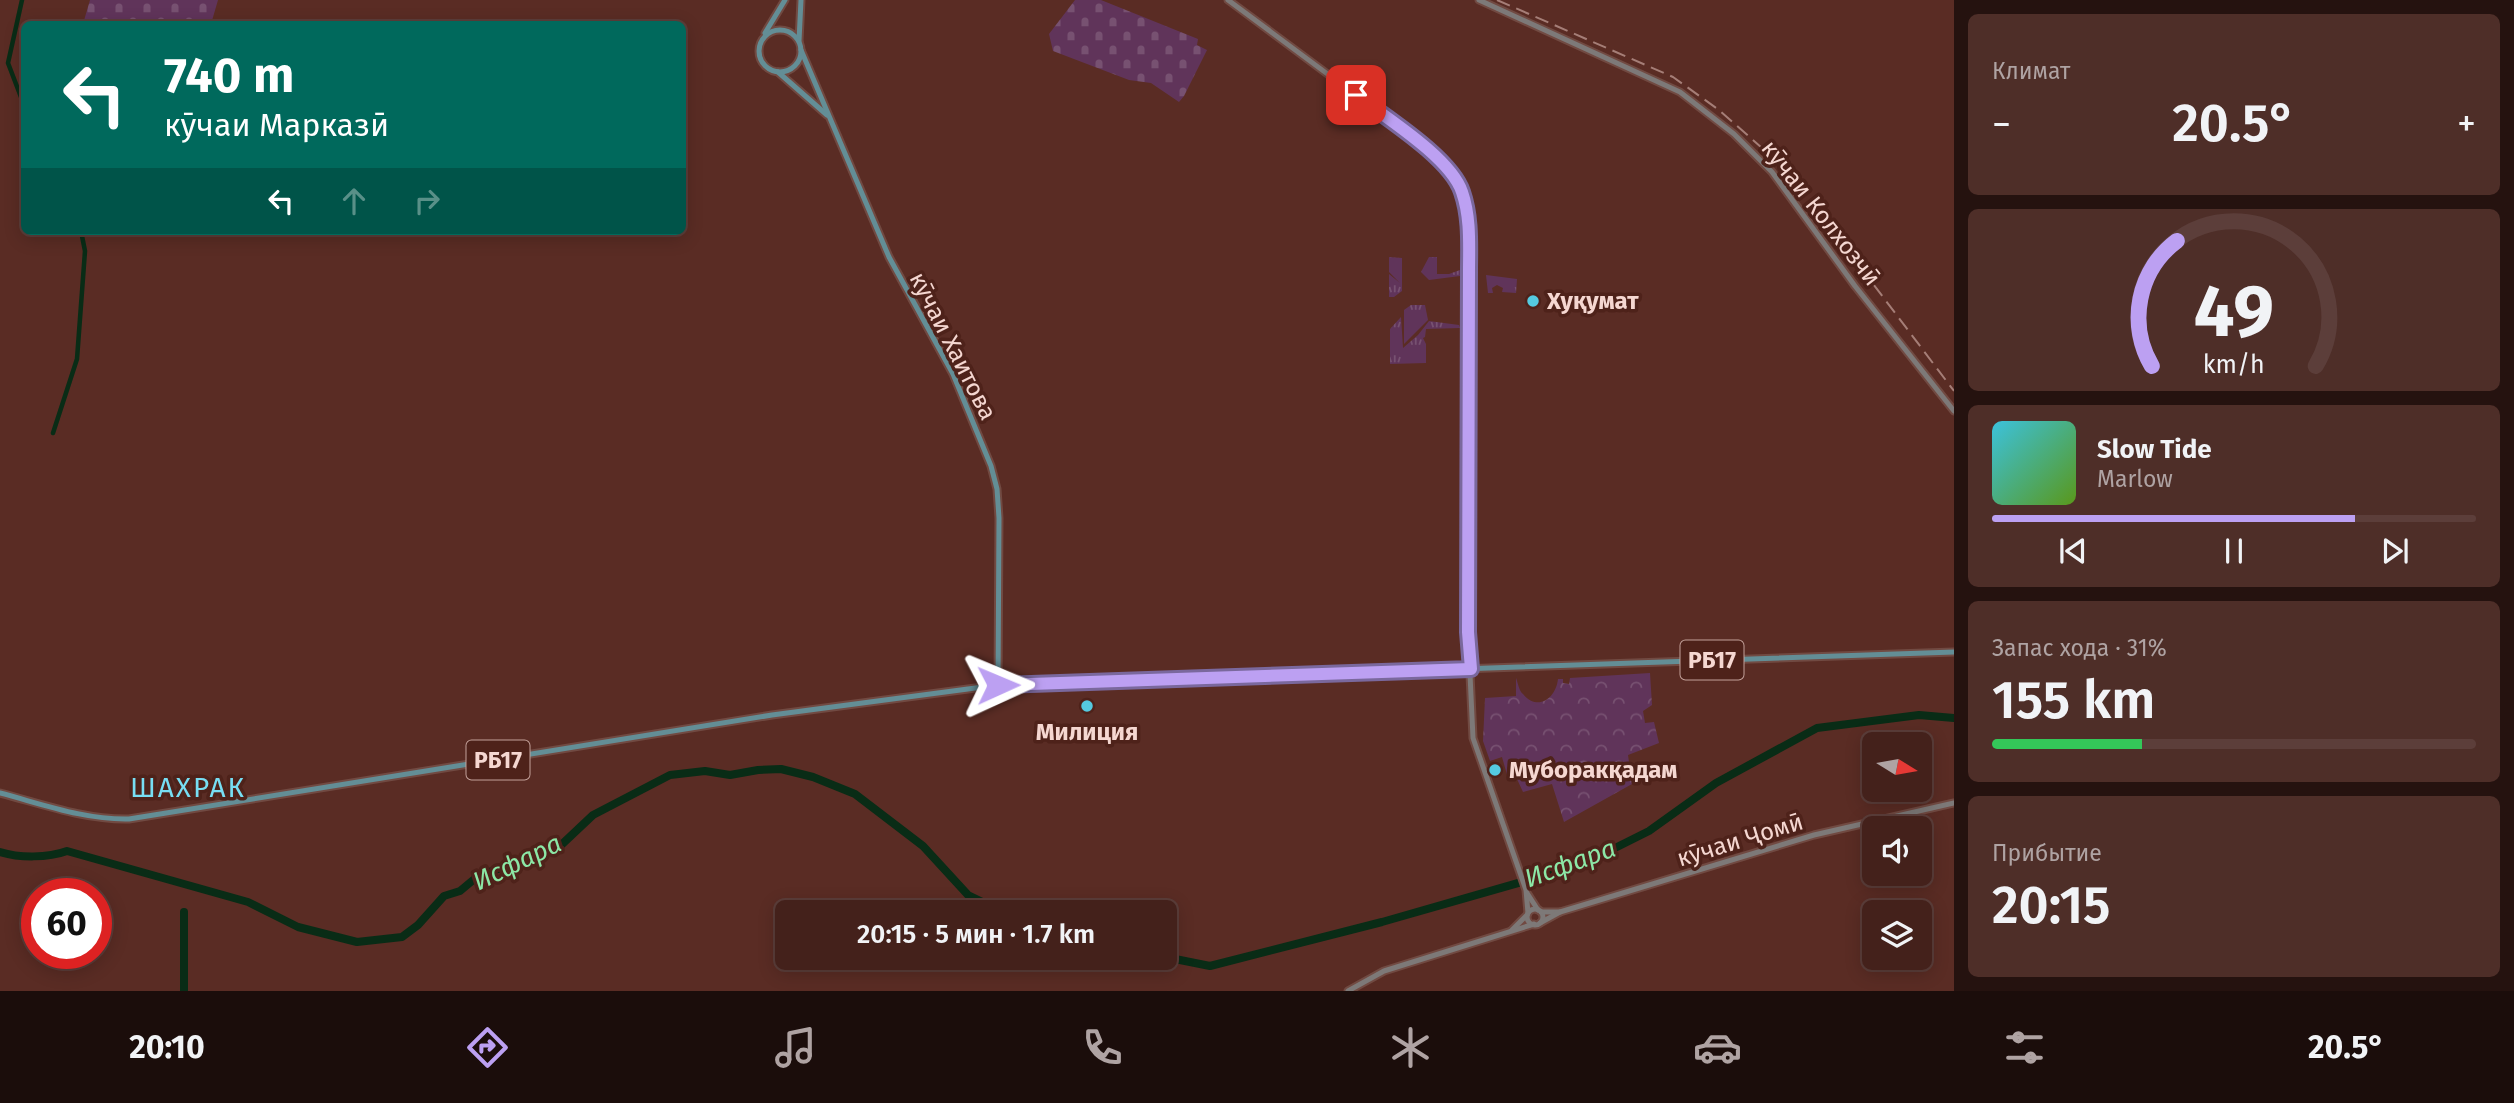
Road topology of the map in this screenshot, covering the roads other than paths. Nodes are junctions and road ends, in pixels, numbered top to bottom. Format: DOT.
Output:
graph roads {
  1 [pos="785,0"];
  2 [pos="801,0"];
  3 [pos="1228,0"];
  4 [pos="1479,0"];
  5 [pos="799,41"];
  6 [pos="760,43"];
  7 [pos="801,50"];
  8 [pos="778,72"];
  9 [pos="830,117"];
  10 [pos="1954,411"];
  11 [pos="1954,652"];
  12 [pos="1471,669"];
  13 [pos="998,685"];
  14 [pos="0,793"];
  15 [pos="1954,803"];
  16 [pos="1527,891"];
  17 [pos="1540,911"];
  18 [pos="1560,912"];
  19 [pos="1527,914"];
  20 [pos="1537,924"];
  21 [pos="1511,932"];
  22 [pos="1348,991"];
  1 -- 6 [label="main road"];
  2 -- 5 [label="main road"];
  3 -- 12 [label="main road"];
  4 -- 10 [label="main road, кӯчаи Колхозчӣ"];
  5 -- 6 [label="main road"];
  5 -- 7 [label="main road"];
  6 -- 8 [label="main road"];
  7 -- 8 [label="main road"];
  7 -- 9 [label="main road, кӯчаи Хаитова"];
  8 -- 9 [label="main road"];
  9 -- 13 [label="main road, кӯчаи Хаитова"];
  11 -- 12 [label="main road, РБ17"];
  12 -- 13 [label="main road, РБ17"];
  12 -- 16 [label="main road"];
  13 -- 14 [label="main road, РБ17"];
  15 -- 18 [label="main road, кӯчаи Ҷомӣ"];
  16 -- 17 [label="main road"];
  16 -- 19 [label="main road"];
  17 -- 18 [label="main road"];
  17 -- 19 [label="main road"];
  17 -- 20 [label="main road"];
  18 -- 20 [label="main road, кӯчаи Ҷомӣ"];
  19 -- 20 [label="main road"];
  19 -- 21 [label="main road"];
  20 -- 21 [label="main road, кӯчаи Ҷомӣ"];
  21 -- 22 [label="main road, кӯчаи Ҷомӣ"];
}
